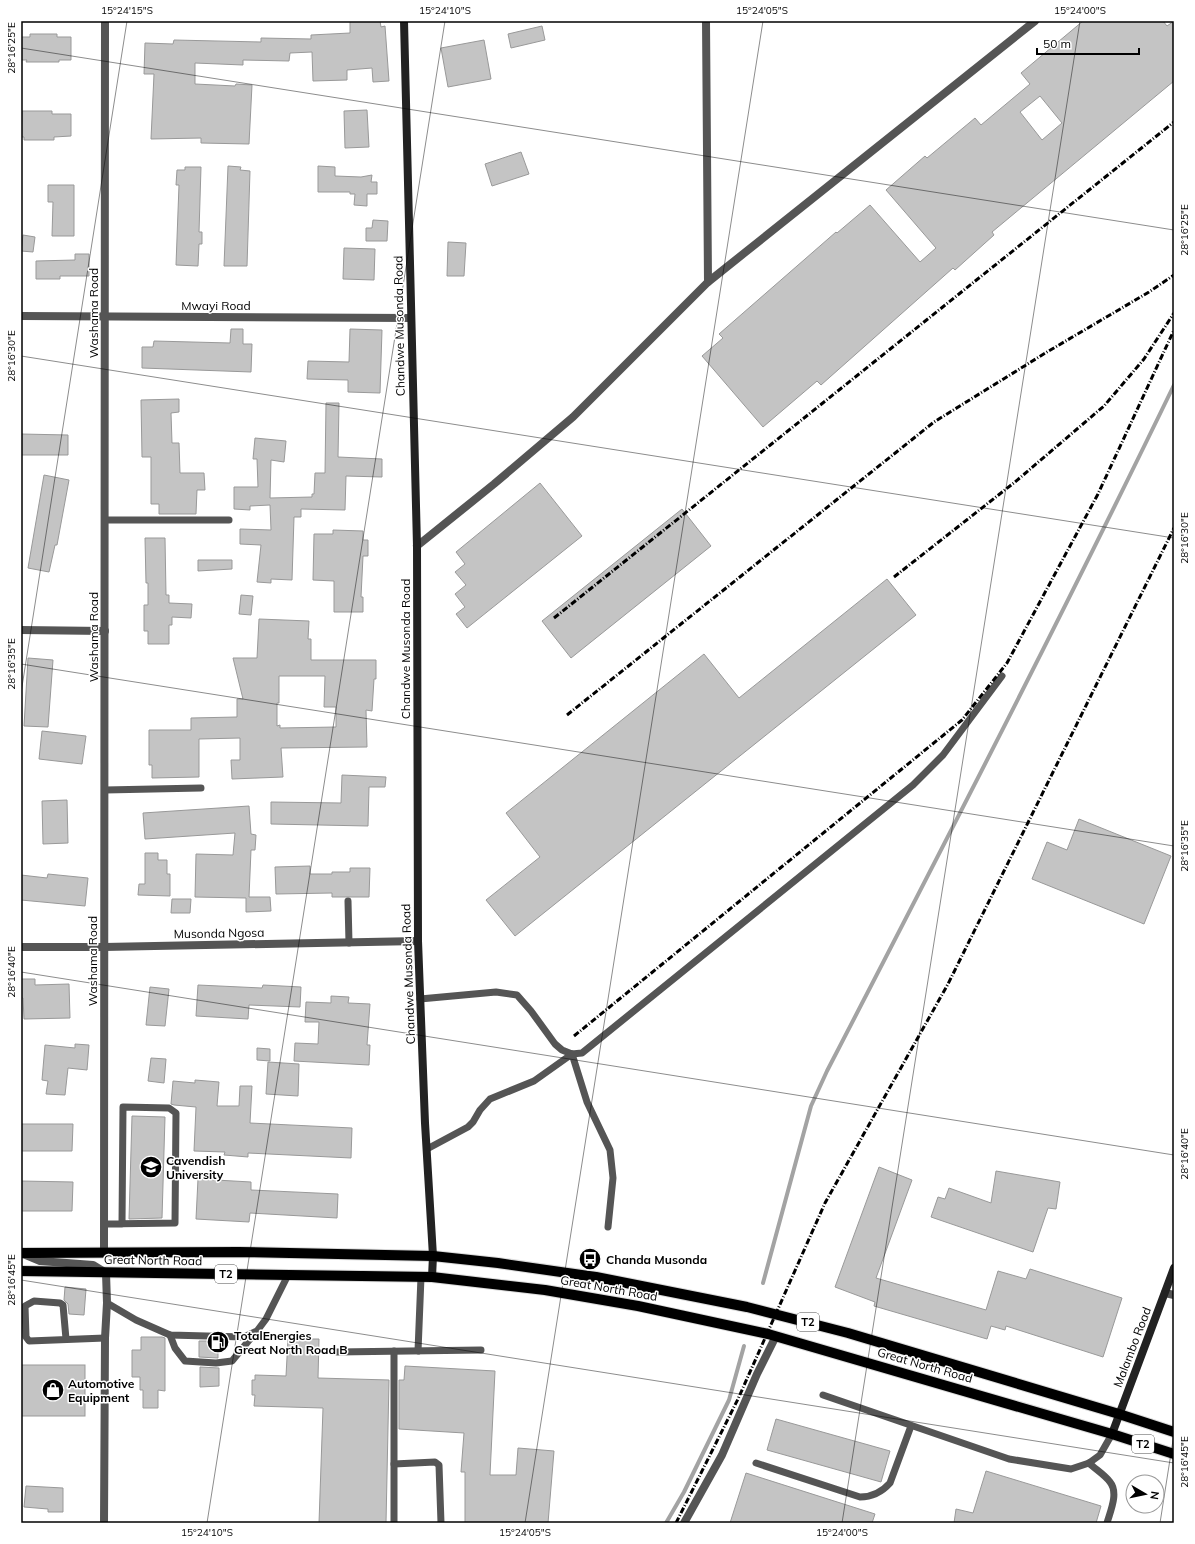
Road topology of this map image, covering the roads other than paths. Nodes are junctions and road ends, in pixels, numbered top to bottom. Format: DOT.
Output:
graph roads {
  1 [pos="105,21"];
  2 [pos="404,21"];
  3 [pos="706,21"];
  4 [pos="1035,21"];
  5 [pos="708,282"];
  6 [pos="21,316"];
  7 [pos="105,316"];
  8 [pos="411,318"];
  9 [pos="105,520"];
  10 [pos="229,520"];
  11 [pos="417,546"];
  12 [pos="21,630"];
  13 [pos="105,631"];
  14 [pos="1002,676"];
  15 [pos="201,788"];
  16 [pos="105,790"];
  17 [pos="348,901"];
  18 [pos="418,941"];
  19 [pos="349,942"];
  20 [pos="21,947"];
  21 [pos="104,947"];
  22 [pos="420,999"];
  23 [pos="572,1054"];
  24 [pos="427,1149"];
  25 [pos="104,1224"];
  26 [pos="122,1224"];
  27 [pos="608,1228"];
  28 [pos="21,1253"];
  29 [pos="104,1253"];
  30 [pos="433,1256"];
  31 [pos="1174,1268"];
  32 [pos="21,1271"];
  33 [pos="106,1273"];
  34 [pos="288,1275"];
  35 [pos="421,1277"];
  36 [pos="432,1277"];
  37 [pos="1165,1293"];
  38 [pos="1174,1296"];
  39 [pos="107,1304"];
  40 [pos="257,1331"];
  41 [pos="170,1335"];
  42 [pos="776,1336"];
  43 [pos="106,1338"];
  44 [pos="66,1339"];
  45 [pos="481,1350"];
  46 [pos="394,1351"];
  47 [pos="418,1351"];
  48 [pos="337,1352"];
  49 [pos="823,1395"];
  50 [pos="1119,1414"];
  51 [pos="911,1426"];
  52 [pos="1174,1432"];
  53 [pos="1112,1434"];
  54 [pos="1174,1454"];
  55 [pos="756,1463"];
  56 [pos="1089,1463"];
  57 [pos="394,1464"];
  58 [pos="104,1523"];
  59 [pos="394,1523"];
  60 [pos="442,1523"];
  61 [pos="684,1523"];
  62 [pos="1107,1523"];
  1 -- 7 [label="street, Washama Road"];
  2 -- 8 [label="street, Chandwe Musonda Road"];
  3 -- 5 [label="street"];
  4 -- 5 [label="street"];
  5 -- 11 [label="street"];
  6 -- 7 [label="street, Mwayi Road"];
  7 -- 8 [label="street, Mwayi Road"];
  7 -- 9 [label="street, Washama Road"];
  8 -- 11 [label="street, Chandwe Musonda Road"];
  9 -- 10 [label="lane"];
  9 -- 13 [label="street, Washama Road"];
  11 -- 18 [label="street, Chandwe Musonda Road"];
  12 -- 13 [label="street"];
  13 -- 16 [label="street, Washama Road"];
  14 -- 23 [label="lane"];
  15 -- 16 [label="lane"];
  16 -- 21 [label="street, Washama Road"];
  17 -- 19 [label="lane"];
  18 -- 19 [label="street, Musonda Ngosa"];
  18 -- 22 [label="street, Chandwe Musonda Road"];
  19 -- 21 [label="street, Musonda Ngosa"];
  20 -- 21 [label="street, Musonda Ngosa"];
  21 -- 25 [label="street, Washama Road"];
  22 -- 23 [label="lane"];
  22 -- 24 [label="street, Chandwe Musonda Road"];
  23 -- 24 [label="lane"];
  23 -- 27 [label="lane"];
  24 -- 30 [label="street, Chandwe Musonda Road"];
  25 -- 26 [label="lane"];
  25 -- 29 [label="street, Washama Road"];
  26 -- 26 [label="lane"];
  28 -- 29 [label="main road, Great North Road / T2"];
  28 -- 33 [label="street"];
  29 -- 30 [label="main road, Great North Road / T2"];
  30 -- 36 [label="street, Chandwe Musonda Road"];
  30 -- 50 [label="main road, Great North Road / T2"];
  31 -- 37 [label="street, Malambo Road"];
  32 -- 33 [label="main road, Great North Road / T2"];
  33 -- 34 [label="main road, Great North Road / T2"];
  33 -- 39 [label="street"];
  34 -- 35 [label="main road, Great North Road / T2"];
  34 -- 40 [label="lane"];
  35 -- 36 [label="main road, Great North Road / T2"];
  35 -- 47 [label="lane"];
  36 -- 42 [label="main road, Great North Road / T2"];
  37 -- 38 [label="street"];
  37 -- 50 [label="street, Malambo Road"];
  39 -- 41 [label="lane"];
  39 -- 43 [label="street"];
  40 -- 41 [label="lane"];
  40 -- 41 [label="lane"];
  42 -- 53 [label="main road, Great North Road / T2"];
  42 -- 61 [label="street"];
  43 -- 44 [label="lane"];
  43 -- 58 [label="street"];
  44 -- 44 [label="lane"];
  45 -- 47 [label="lane"];
  46 -- 47 [label="lane"];
  46 -- 48 [label="lane"];
  46 -- 57 [label="lane"];
  49 -- 51 [label="lane"];
  50 -- 52 [label="main road, Great North Road / T2"];
  50 -- 53 [label="street, Malambo Road"];
  51 -- 55 [label="lane"];
  51 -- 56 [label="lane"];
  53 -- 54 [label="main road, Great North Road / T2"];
  53 -- 56 [label="lane"];
  56 -- 62 [label="lane"];
  57 -- 59 [label="lane"];
  57 -- 60 [label="lane"];
}
